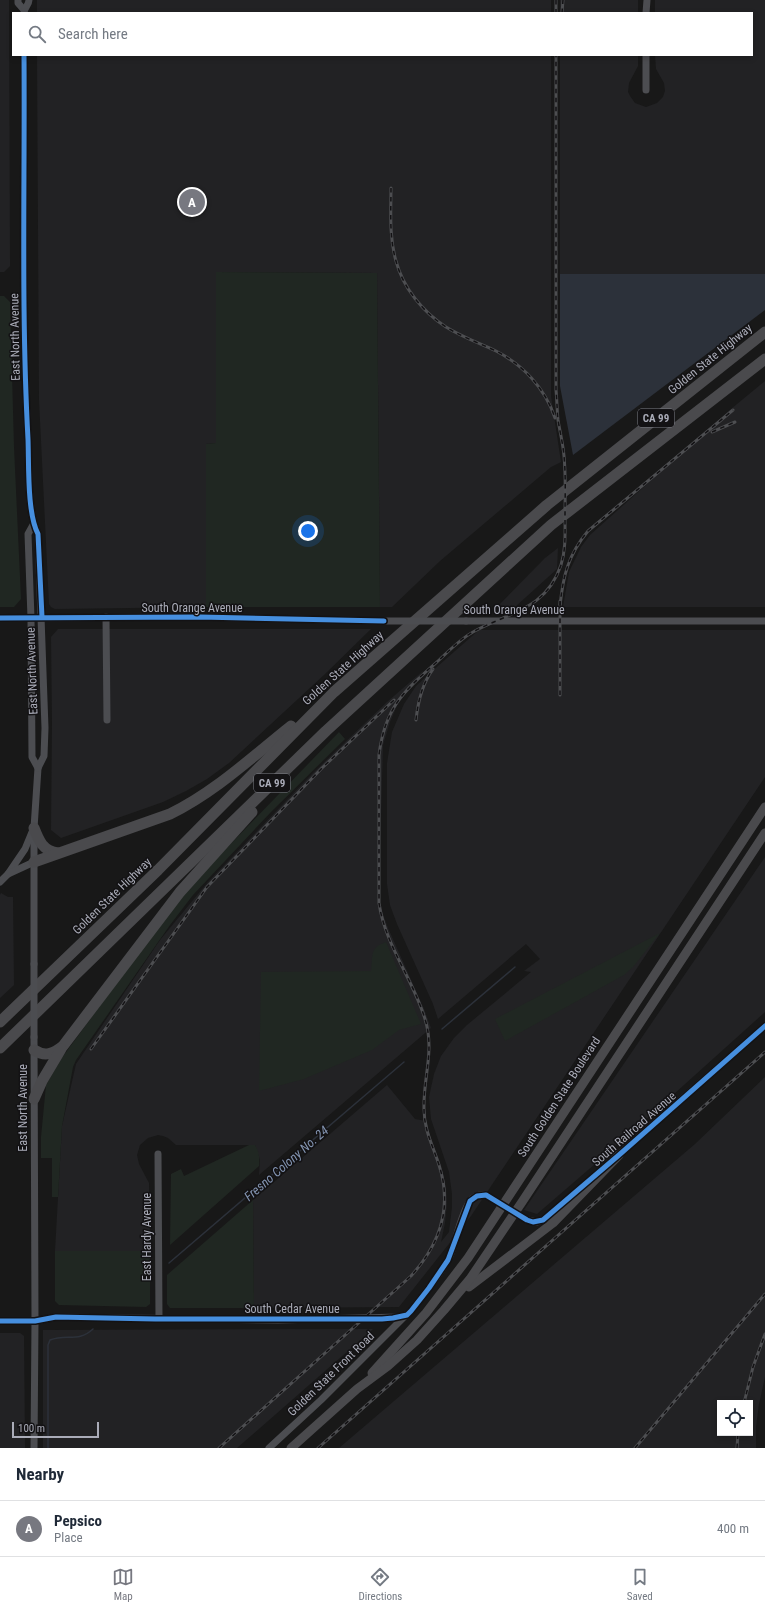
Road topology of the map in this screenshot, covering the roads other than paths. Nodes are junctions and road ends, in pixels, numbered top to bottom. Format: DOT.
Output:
graph roads {
  1 [pos="18,0"];
  2 [pos="29,0"];
  3 [pos="647,0"];
  4 [pos="24,11"];
  5 [pos="646,12"];
  6 [pos="24,56"];
  7 [pos="646,56"];
  8 [pos="646,90"];
  9 [pos="765,332"];
  10 [pos="765,359"];
  11 [pos="33,525"];
  12 [pos="42,617"];
  13 [pos="106,617"];
  14 [pos="0,618"];
  15 [pos="31,618"];
  16 [pos="765,621"];
  17 [pos="334,692"];
  18 [pos="107,720"];
  19 [pos="326,731"];
  20 [pos="38,768"];
  21 [pos="765,806"];
  22 [pos="34,828"];
  23 [pos="765,833"];
  24 [pos="58,854"];
  25 [pos="34,862"];
  26 [pos="8,874"];
  27 [pos="0,882"];
  28 [pos="0,1022"];
  29 [pos="765,1026"];
  30 [pos="63,1046"];
  31 [pos="0,1048"];
  32 [pos="34,1050"];
  33 [pos="34,1099"];
  34 [pos="158,1154"];
  35 [pos="619,1155"];
  36 [pos="509,1209"];
  37 [pos="458,1294"];
  38 [pos="407,1315"];
  39 [pos="159,1319"];
  40 [pos="0,1321"];
  41 [pos="36,1321"];
  42 [pos="357,1389"];
  43 [pos="34,1448"];
  44 [pos="269,1448"];
  45 [pos="291,1448"];
  1 -- 4 [label="street"];
  2 -- 4 [label="street"];
  3 -- 5 [label="street"];
  6 -- 11 [label="street, East North Avenue"];
  7 -- 8 [label="street"];
  9 -- 17 [label="highway, Golden State Highway / CA 99"];
  10 -- 19 [label="highway, CA 99"];
  11 -- 12 [label="street, East North Avenue"];
  11 -- 15 [label="street, East North Avenue"];
  12 -- 13 [label="street, South Orange Avenue"];
  12 -- 15 [label="street, South Orange Avenue"];
  12 -- 20 [label="street, East North Avenue"];
  13 -- 16 [label="street, South Orange Avenue, bridge"];
  13 -- 18 [label="street"];
  14 -- 15 [label="street, South Orange Avenue"];
  15 -- 20 [label="street, East North Avenue"];
  17 -- 24 [label="highway"];
  17 -- 28 [label="highway, Golden State Highway / CA 99"];
  19 -- 30 [label="highway"];
  19 -- 31 [label="highway, CA 99"];
  20 -- 22 [label="street, East North Avenue"];
  21 -- 36 [label="main road, South Golden State Boulevard"];
  22 -- 24 [label="highway"];
  22 -- 25 [label="street, East North Avenue"];
  22 -- 26 [label="street"];
  23 -- 36 [label="main road, South Golden State Boulevard"];
  24 -- 25 [label="highway"];
  25 -- 26 [label="street"];
  25 -- 32 [label="street, East North Avenue, bridge"];
  26 -- 27 [label="street"];
  29 -- 35 [label="street, South Railroad Avenue"];
  30 -- 32 [label="highway"];
  30 -- 33 [label="highway"];
  32 -- 33 [label="street, East North Avenue"];
  33 -- 41 [label="street, East North Avenue"];
  34 -- 39 [label="street, East Hardy Avenue"];
  35 -- 36 [label="street, South Railroad Avenue"];
  35 -- 37 [label="main road"];
  36 -- 37 [label="main road, South Golden State Boulevard"];
  36 -- 38 [label="street"];
  36 -- 42 [label="main road, South Golden State Boulevard"];
  37 -- 42 [label="main road, South Golden State Boulevard"];
  38 -- 39 [label="street, South Cedar Avenue"];
  38 -- 44 [label="street, Golden State Front Road"];
  39 -- 41 [label="street, South Cedar Avenue"];
  40 -- 41 [label="street, South Cedar Avenue"];
  41 -- 43 [label="street, East North Avenue"];
  42 -- 45 [label="main road, South Golden State Boulevard"];
}
